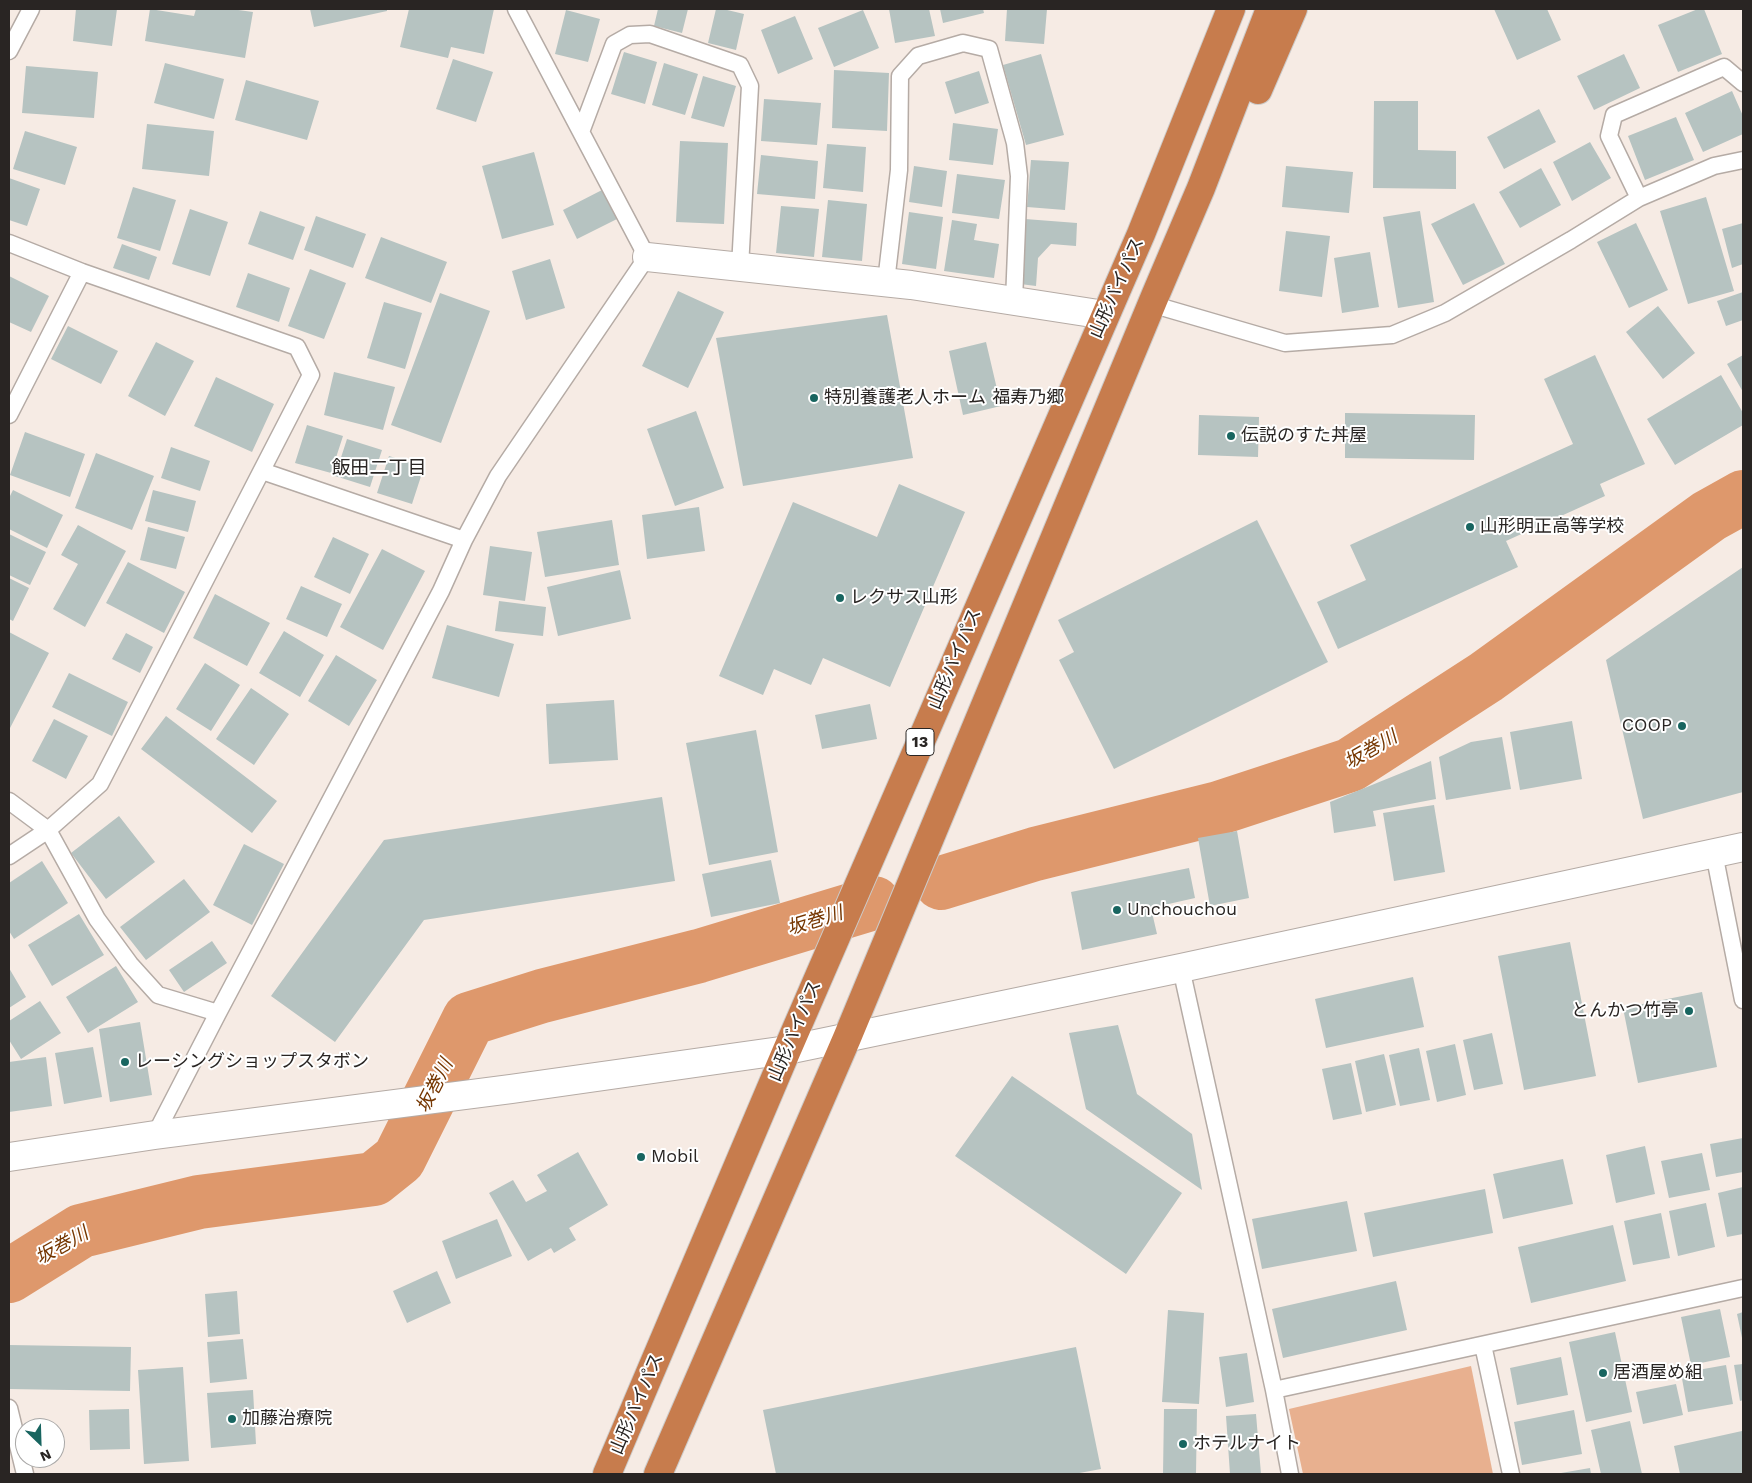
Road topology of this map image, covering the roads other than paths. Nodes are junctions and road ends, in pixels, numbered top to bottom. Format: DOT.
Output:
graph roads {
  1 [pos="32,9"];
  2 [pos="516,9"];
  3 [pos="1216,9"];
  4 [pos="1230,9"];
  5 [pos="1270,9"];
  6 [pos="1293,9"];
  7 [pos="9,51"];
  8 [pos="1743,83"];
  9 [pos="581,132"];
  10 [pos="1743,160"];
  11 [pos="1639,198"];
  12 [pos="1141,234"];
  13 [pos="9,243"];
  14 [pos="647,257"];
  15 [pos="740,267"];
  16 [pos="82,272"];
  17 [pos="886,282"];
  18 [pos="1153,300"];
  19 [pos="1014,301"];
  20 [pos="1105,315"];
  21 [pos="9,415"];
  22 [pos="262,471"];
  23 [pos="464,540"];
  24 [pos="9,801"];
  25 [pos="48,830"];
  26 [pos="1743,847"];
  27 [pos="1714,853"];
  28 [pos="9,856"];
  29 [pos="1181,968"];
  30 [pos="1743,1000"];
  31 [pos="218,1014"];
  32 [pos="847,1038"];
  33 [pos="787,1050"];
  34 [pos="155,1135"];
  35 [pos="9,1158"];
  36 [pos="1743,1288"];
  37 [pos="1483,1345"];
  38 [pos="1274,1390"];
  39 [pos="9,1408"];
  40 [pos="25,1474"];
  41 [pos="607,1474"];
  42 [pos="658,1474"];
  43 [pos="1290,1474"];
  44 [pos="1512,1474"];
  1 -- 7 [label="lane"];
  2 -- 9 [label="lane"];
  3 -- 12 [label="highway"];
  4 -- 12 [label="highway, 山形バイパス / 13"];
  5 -- 18 [label="highway, 山形バイパス"];
  6 -- 18 [label="highway"];
  8 -- 11 [label="lane"];
  9 -- 14 [label="lane"];
  9 -- 15 [label="lane"];
  10 -- 11 [label="lane"];
  11 -- 18 [label="lane"];
  12 -- 20 [label="highway, 山形バイパス / 13"];
  13 -- 16 [label="lane"];
  14 -- 15 [label="street"];
  14 -- 23 [label="lane"];
  15 -- 17 [label="street"];
  16 -- 21 [label="lane"];
  16 -- 22 [label="lane"];
  17 -- 19 [label="street"];
  17 -- 19 [label="lane"];
  18 -- 32 [label="highway, 山形バイパス"];
  19 -- 20 [label="street"];
  20 -- 33 [label="highway, 山形バイパス / 13"];
  22 -- 23 [label="lane"];
  22 -- 25 [label="lane"];
  23 -- 31 [label="lane"];
  24 -- 25 [label="lane"];
  25 -- 28 [label="lane"];
  25 -- 31 [label="lane"];
  26 -- 27 [label="street"];
  27 -- 29 [label="street"];
  27 -- 30 [label="lane"];
  29 -- 32 [label="street"];
  29 -- 38 [label="lane"];
  31 -- 34 [label="lane"];
  32 -- 33 [label="street"];
  32 -- 42 [label="highway, 山形バイパス"];
  33 -- 34 [label="street"];
  33 -- 41 [label="highway, 山形バイパス / 13"];
  34 -- 35 [label="street"];
  36 -- 37 [label="lane"];
  37 -- 38 [label="lane"];
  37 -- 44 [label="lane"];
  38 -- 43 [label="lane"];
  39 -- 40 [label="lane"];
}
